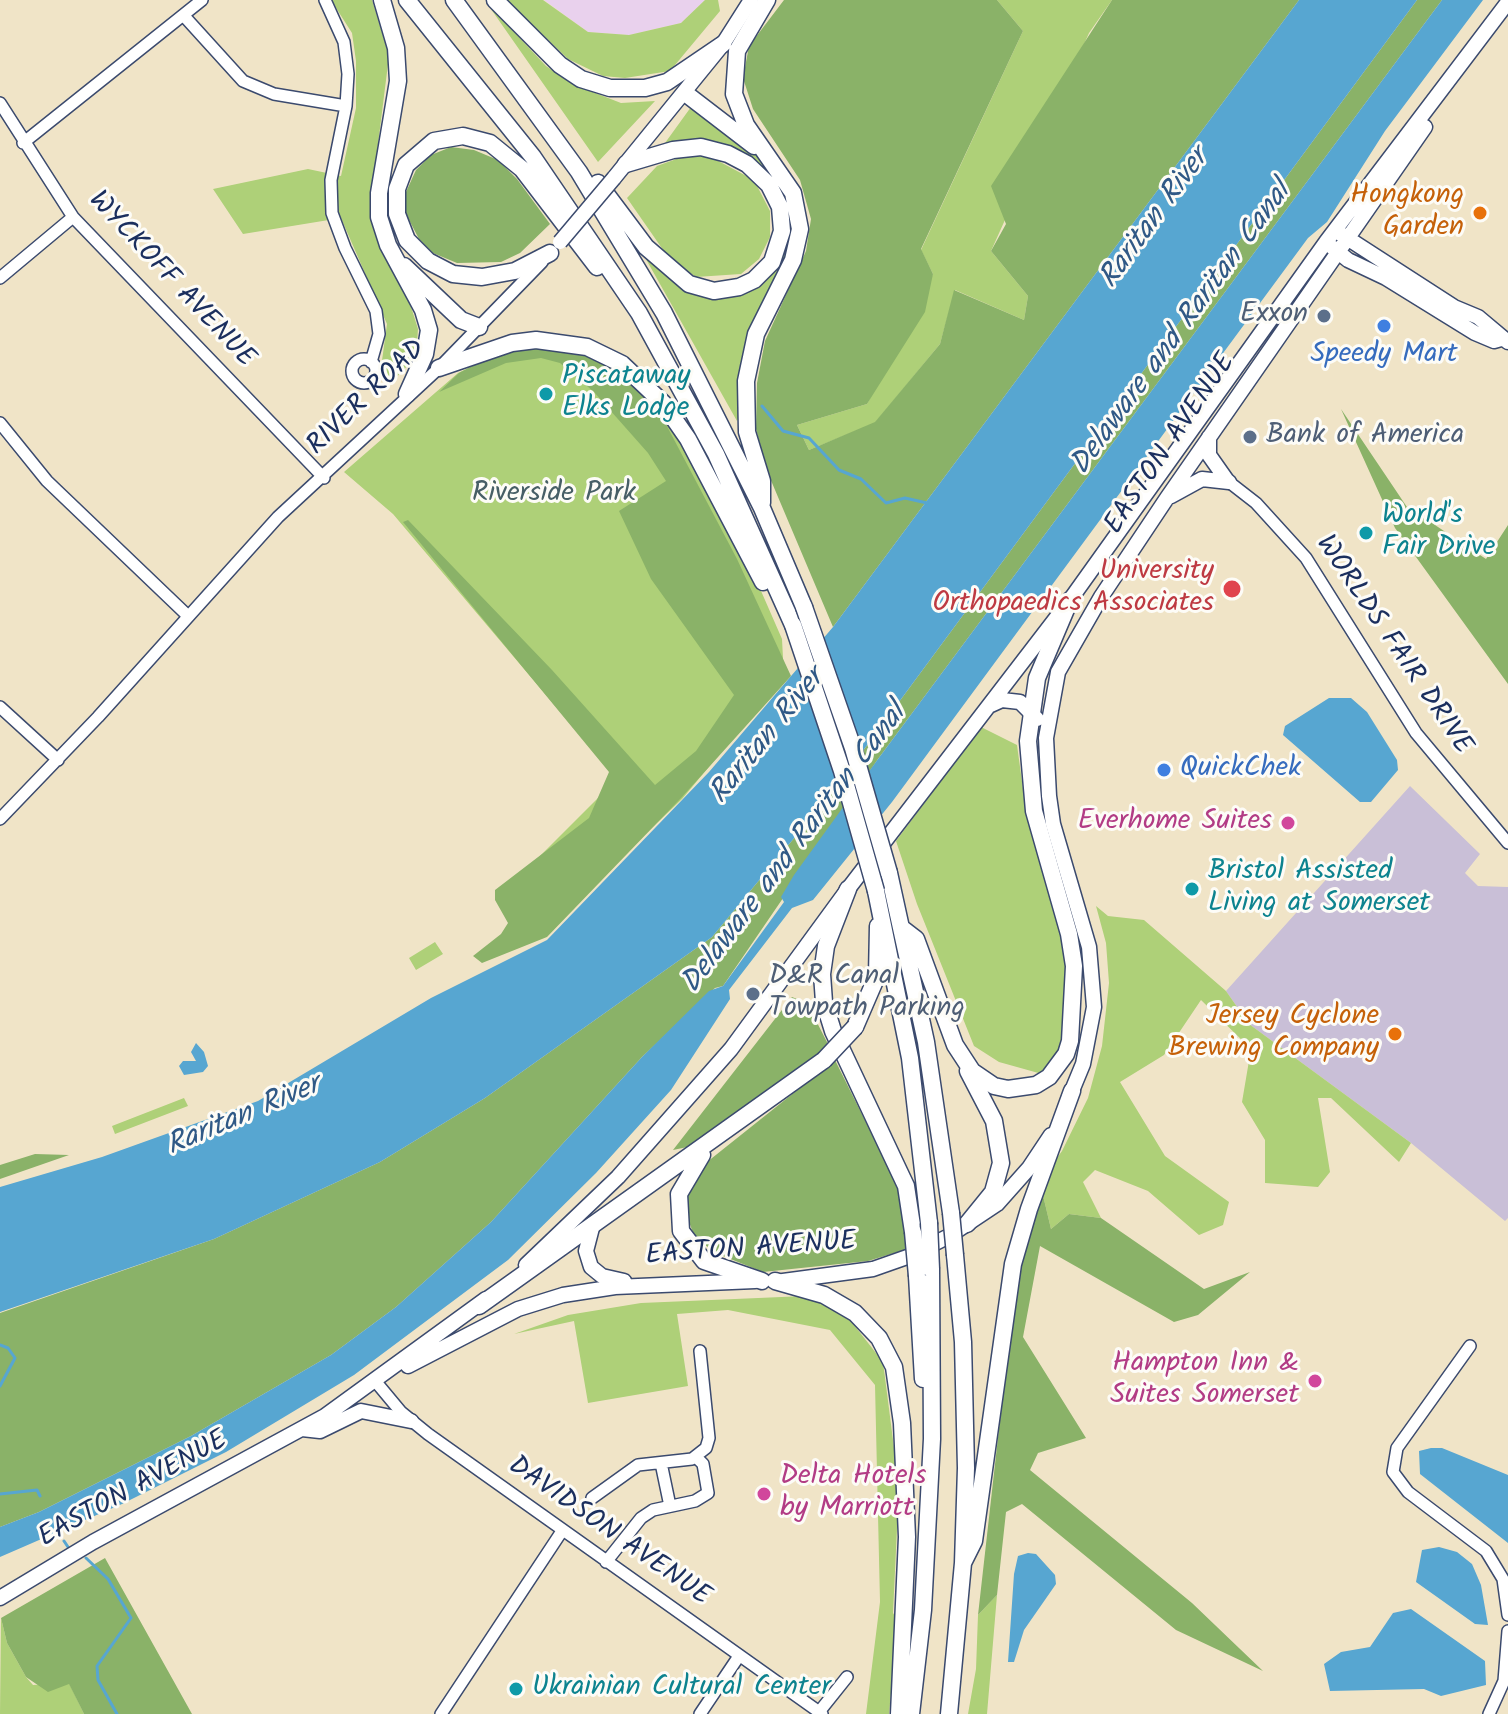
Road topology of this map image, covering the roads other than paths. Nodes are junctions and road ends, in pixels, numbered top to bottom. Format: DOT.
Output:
graph roads {
  1 [pos="202,0"];
  2 [pos="325,0"];
  3 [pos="382,0"];
  4 [pos="407,0"];
  5 [pos="454,0"];
  6 [pos="495,0"];
  7 [pos="751,0"];
  8 [pos="767,0"];
  9 [pos="1508,2"];
  10 [pos="184,16"];
  11 [pos="723,44"];
  12 [pos="685,93"];
  13 [pos="0,103"];
  14 [pos="346,106"];
  15 [pos="539,112"];
  16 [pos="23,143"];
  17 [pos="768,157"];
  18 [pos="626,164"];
  19 [pos="73,217"];
  20 [pos="1342,234"];
  21 [pos="1326,242"];
  22 [pos="555,247"];
  23 [pos="1339,252"];
  24 [pos="397,260"];
  25 [pos="0,278"];
  26 [pos="639,313"];
  27 [pos="479,327"];
  28 [pos="1505,340"];
  29 [pos="371,362"];
  30 [pos="439,368"];
  31 [pos="407,394"];
  32 [pos="0,423"];
  33 [pos="1209,437"];
  34 [pos="324,478"];
  35 [pos="1229,482"];
  36 [pos="1167,498"];
  37 [pos="762,508"];
  38 [pos="781,598"];
  39 [pos="1070,600"];
  40 [pos="187,615"];
  41 [pos="0,707"];
  42 [pos="989,707"];
  43 [pos="1030,709"];
  44 [pos="1046,738"];
  45 [pos="58,760"];
  46 [pos="0,819"];
  47 [pos="1508,843"];
  48 [pos="848,889"];
  49 [pos="877,893"];
  50 [pos="903,929"];
  51 [pos="961,1058"];
  52 [pos="1072,1091"];
  53 [pos="713,1141"];
  54 [pos="618,1177"];
  55 [pos="967,1224"];
  56 [pos="592,1227"];
  57 [pos="924,1273"];
  58 [pos="768,1281"];
  59 [pos="645,1285"];
  60 [pos="479,1306"];
  61 [pos="1470,1346"];
  62 [pos="700,1351"];
  63 [pos="376,1382"];
  64 [pos="411,1421"];
  65 [pos="301,1429"];
  66 [pos="696,1457"];
  67 [pos="661,1463"];
  68 [pos="592,1498"];
  69 [pos="670,1506"];
  70 [pos="562,1531"];
  71 [pos="606,1562"];
  72 [pos="963,1563"];
  73 [pos="1505,1578"];
  74 [pos="0,1598"];
  75 [pos="1508,1615"];
  76 [pos="1508,1631"];
  77 [pos="739,1656"];
  78 [pos="847,1677"];
  79 [pos="821,1713"];
  80 [pos="441,1714"];
  81 [pos="700,1714"];
  82 [pos="899,1714"];
  83 [pos="911,1714"];
  84 [pos="949,1714"];
  85 [pos="1489,1714"];
  1 -- 10 [label="street"];
  2 -- 14 [label="street"];
  3 -- 24 [label="highway"];
  4 -- 26 [label="highway"];
  5 -- 15 [label="highway"];
  6 -- 11 [label="highway"];
  7 -- 11 [label="main road, RIVER ROAD"];
  8 -- 17 [label="highway"];
  9 -- 20 [label="main road, EASTON AVENUE"];
  10 -- 14 [label="street"];
  10 -- 16 [label="street"];
  11 -- 12 [label="main road, RIVER ROAD"];
  12 -- 17 [label="highway"];
  12 -- 18 [label="main road, RIVER ROAD"];
  13 -- 16 [label="street, WYCKOFF AVENUE"];
  14 -- 29 [label="street"];
  15 -- 18 [label="highway"];
  15 -- 37 [label="highway"];
  16 -- 19 [label="street, WYCKOFF AVENUE"];
  17 -- 37 [label="highway"];
  18 -- 22 [label="main road, RIVER ROAD, bridge"];
  19 -- 25 [label="street"];
  19 -- 34 [label="street, WYCKOFF AVENUE"];
  20 -- 21 [label="main road, EASTON AVENUE"];
  20 -- 23 [label="main road, EASTON AVENUE"];
  20 -- 28 [label="main road"];
  21 -- 23 [label="main road"];
  21 -- 39 [label="main road, EASTON AVENUE"];
  22 -- 26 [label="highway"];
  22 -- 27 [label="street, RIVER ROAD"];
  23 -- 28 [label="main road"];
  23 -- 33 [label="main road, EASTON AVENUE"];
  24 -- 27 [label="highway"];
  24 -- 31 [label="highway"];
  26 -- 38 [label="highway"];
  27 -- 30 [label="street, RIVER ROAD"];
  30 -- 31 [label="street, RIVER ROAD"];
  30 -- 38 [label="highway"];
  31 -- 34 [label="street, RIVER ROAD"];
  32 -- 40 [label="street"];
  33 -- 35 [label="main road"];
  33 -- 36 [label="main road, EASTON AVENUE"];
  34 -- 40 [label="street, RIVER ROAD"];
  35 -- 36 [label="main road"];
  35 -- 47 [label="street, WORLDS FAIR DRIVE"];
  36 -- 44 [label="main road, EASTON AVENUE"];
  37 -- 50 [label="highway, bridge"];
  38 -- 49 [label="highway, bridge"];
  39 -- 42 [label="main road, EASTON AVENUE"];
  39 -- 43 [label="highway"];
  40 -- 45 [label="street, RIVER ROAD"];
  41 -- 45 [label="street"];
  42 -- 43 [label="main road"];
  42 -- 48 [label="main road, EASTON AVENUE"];
  43 -- 44 [label="main road"];
  43 -- 51 [label="highway"];
  44 -- 52 [label="main road, EASTON AVENUE"];
  45 -- 46 [label="street, RIVER ROAD"];
  48 -- 54 [label="main road, EASTON AVENUE"];
  48 -- 57 [label="highway, bridge"];
  49 -- 53 [label="highway, bridge"];
  49 -- 57 [label="highway, bridge"];
  50 -- 51 [label="highway"];
  50 -- 72 [label="highway, bridge"];
  51 -- 55 [label="highway"];
  52 -- 55 [label="main road, EASTON AVENUE"];
  52 -- 72 [label="highway"];
  53 -- 56 [label="highway"];
  53 -- 58 [label="highway"];
  54 -- 56 [label="main road"];
  54 -- 60 [label="main road, EASTON AVENUE"];
  55 -- 58 [label="main road, EASTON AVENUE"];
  56 -- 59 [label="main road"];
  56 -- 60 [label="highway"];
  57 -- 83 [label="highway"];
  58 -- 59 [label="main road, EASTON AVENUE"];
  58 -- 82 [label="highway"];
  59 -- 63 [label="main road, EASTON AVENUE"];
  60 -- 63 [label="main road, EASTON AVENUE"];
  61 -- 73 [label="street"];
  62 -- 66 [label="street"];
  63 -- 64 [label="street, DAVIDSON AVENUE"];
  63 -- 65 [label="main road, EASTON AVENUE"];
  64 -- 65 [label="main road"];
  64 -- 70 [label="street, DAVIDSON AVENUE"];
  65 -- 74 [label="main road, EASTON AVENUE"];
  66 -- 67 [label="street"];
  66 -- 69 [label="street"];
  67 -- 68 [label="street"];
  67 -- 69 [label="street"];
  69 -- 71 [label="street"];
  70 -- 71 [label="street, DAVIDSON AVENUE"];
  70 -- 80 [label="street"];
  71 -- 77 [label="street, DAVIDSON AVENUE"];
  72 -- 84 [label="highway"];
  73 -- 75 [label="street"];
  76 -- 85 [label="street"];
  77 -- 79 [label="street, DAVIDSON AVENUE"];
  77 -- 81 [label="street"];
  78 -- 79 [label="street"];
}
